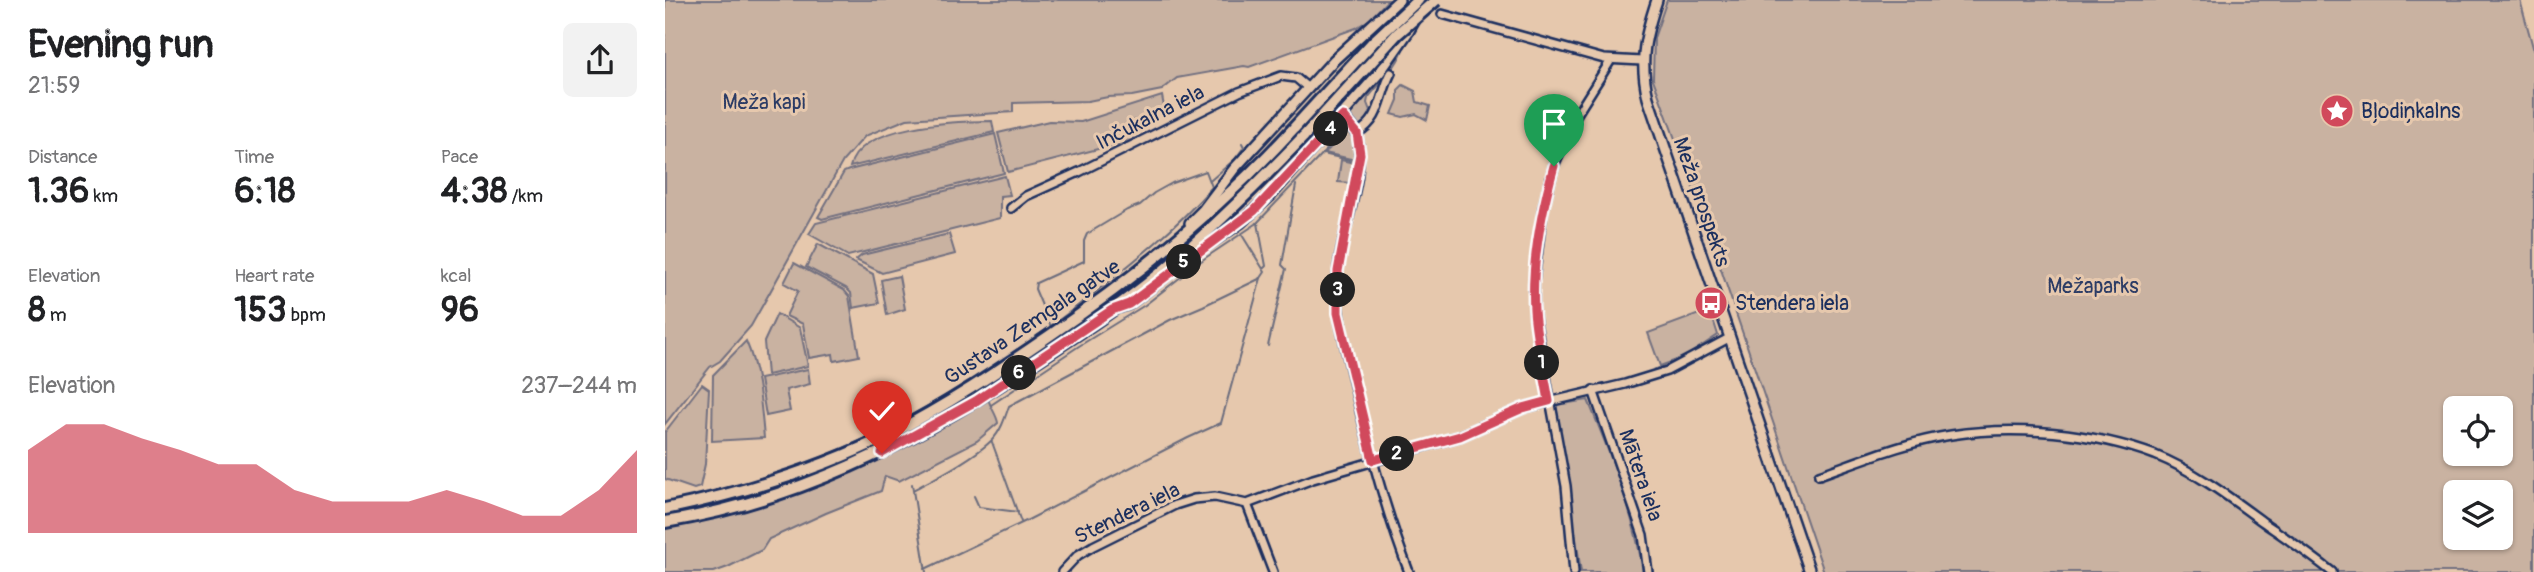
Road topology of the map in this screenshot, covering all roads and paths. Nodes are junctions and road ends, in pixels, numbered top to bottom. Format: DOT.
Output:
graph roads {
  1 [pos="1399,0"];
  2 [pos="1418,0"];
  3 [pos="1426,0"];
  4 [pos="1436,0"];
  5 [pos="1657,0"];
  6 [pos="1442,14"];
  7 [pos="1383,15"];
  8 [pos="1408,32"];
  9 [pos="1611,60"];
  10 [pos="1642,61"];
  11 [pos="1391,73"];
  12 [pos="1308,88"];
  13 [pos="1343,116"];
  14 [pos="1357,133"];
  15 [pos="1011,208"];
  16 [pos="1146,267"];
  17 [pos="1112,310"];
  18 [pos="1729,338"];
  19 [pos="1593,390"];
  20 [pos="1549,401"];
  21 [pos="1373,460"];
  22 [pos="1819,475"];
  23 [pos="1247,504"];
  24 [pos="665,509"];
  25 [pos="665,522"];
  26 [pos="1062,572"];
  27 [pos="1273,572"];
  28 [pos="1409,572"];
  29 [pos="1574,572"];
  30 [pos="1648,572"];
  31 [pos="1810,572"];
  32 [pos="2332,572"];
  1 -- 7 [label="street, Gustava Zemgala gatve"];
  2 -- 16 [label="main road, Gustava Zemgala gatve, bridge"];
  3 -- 8 [label="street, Gustava Zemgala gatve"];
  4 -- 17 [label="main road, Gustava Zemgala gatve, bridge"];
  5 -- 10 [label="street, Meža prospekts"];
  6 -- 9 [label="street"];
  7 -- 8 [label="street"];
  7 -- 12 [label="street, Gustava Zemgala gatve"];
  8 -- 13 [label="street, Gustava Zemgala gatve"];
  9 -- 10 [label="street"];
  9 -- 20 [label="street"];
  10 -- 18 [label="street, Meža prospekts"];
  11 -- 14 [label="street"];
  12 -- 15 [label="street, Inčukalna iela"];
  12 -- 16 [label="street, Gustava Zemgala gatve"];
  13 -- 14 [label="street"];
  13 -- 17 [label="street, Gustava Zemgala gatve"];
  14 -- 21 [label="street"];
  16 -- 24 [label="main road, Gustava Zemgala gatve"];
  17 -- 25 [label="main road, Gustava Zemgala gatve"];
  18 -- 19 [label="street"];
  18 -- 31 [label="street, Meža prospekts"];
  19 -- 20 [label="street"];
  19 -- 30 [label="street, Mātera iela"];
  20 -- 21 [label="street"];
  20 -- 29 [label="street"];
  21 -- 23 [label="street"];
  21 -- 28 [label="street"];
  22 -- 32 [label="street"];
  23 -- 26 [label="street, Stendera iela"];
  23 -- 27 [label="street"];
}
